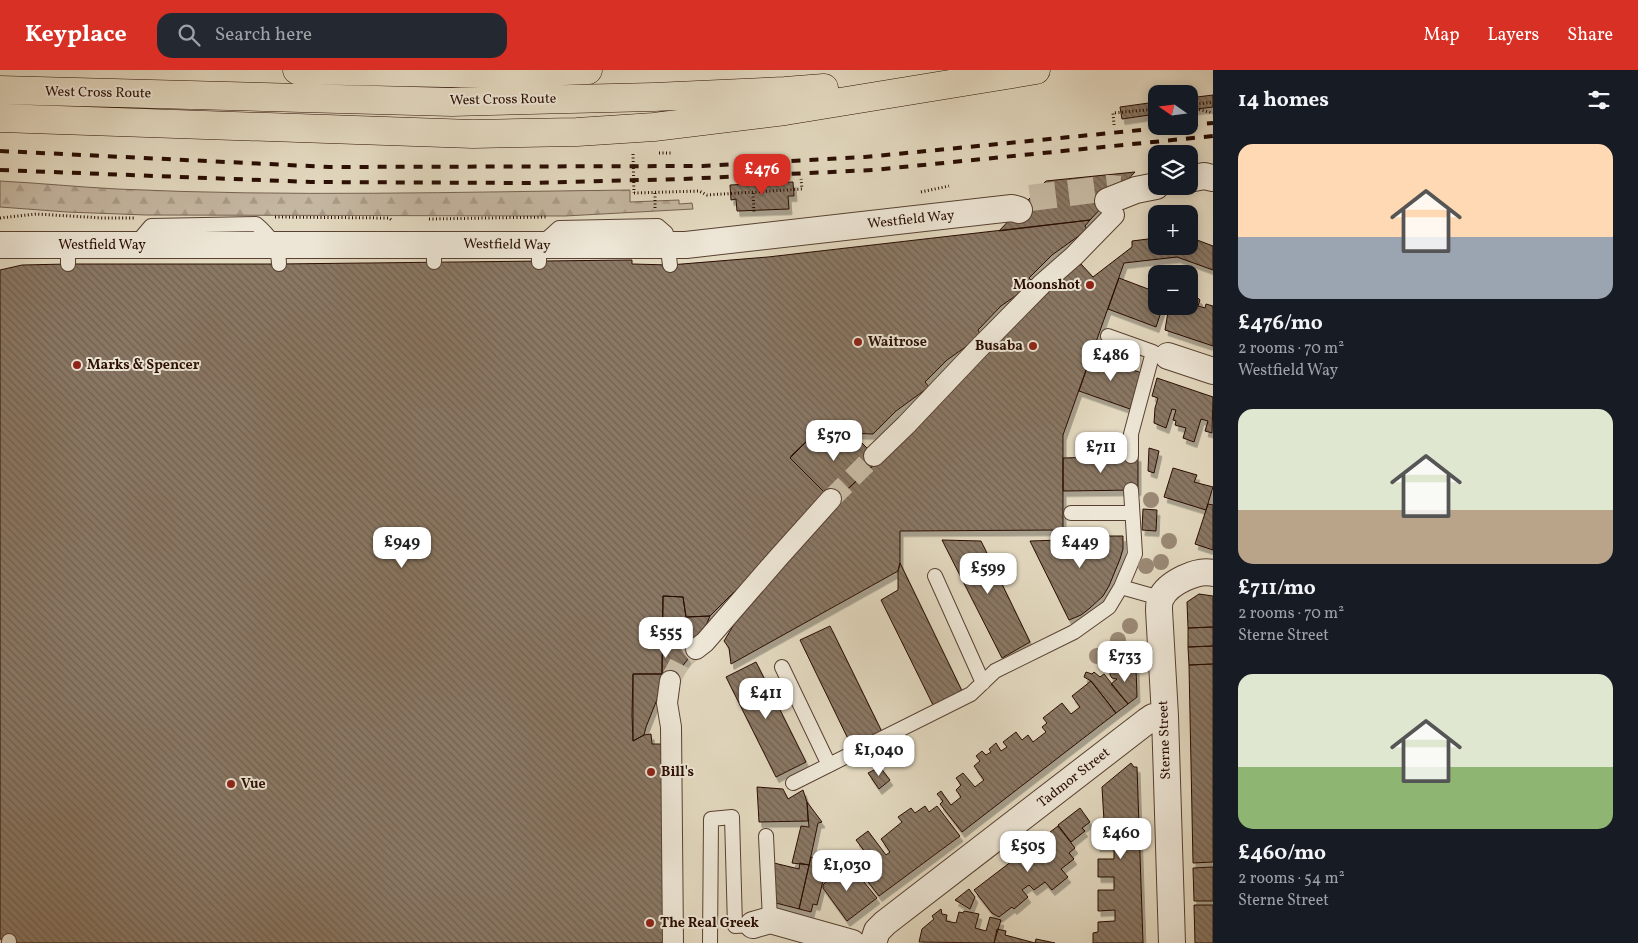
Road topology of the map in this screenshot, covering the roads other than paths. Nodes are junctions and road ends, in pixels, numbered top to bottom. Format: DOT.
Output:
graph roads {
  1 [pos="297,70"];
  2 [pos="588,70"];
  3 [pos="1005,70"];
  4 [pos="1036,70"];
  5 [pos="0,90"];
  6 [pos="0,118"];
  7 [pos="1198,177"];
  8 [pos="1213,178"];
  9 [pos="1127,196"];
  10 [pos="1021,206"];
  11 [pos="0,245"];
  12 [pos="1108,336"];
  13 [pos="1161,354"];
  14 [pos="1213,371"];
  15 [pos="874,456"];
  16 [pos="1131,456"];
  17 [pos="1130,490"];
  18 [pos="831,499"];
  19 [pos="1071,513"];
  20 [pos="1131,513"];
  21 [pos="1213,573"];
  22 [pos="935,576"];
  23 [pos="1121,587"];
  24 [pos="1160,598"];
  25 [pos="696,649"];
  26 [pos="782,667"];
  27 [pos="670,681"];
  28 [pos="983,683"];
  29 [pos="1165,716"];
  30 [pos="829,765"];
  31 [pos="793,782"];
  32 [pos="766,836"];
  33 [pos="762,923"];
  34 [pos="673,943"];
  35 [pos="710,943"];
  36 [pos="852,943"];
  37 [pos="873,943"];
  38 [pos="1172,943"];
  1 -- 2 [label="highway, West Cross Route"];
  3 -- 5 [label="highway, West Cross Route"];
  4 -- 6 [label="highway"];
  7 -- 8 [label="street"];
  9 -- 15 [label="street"];
  10 -- 11 [label="street, Westfield Way"];
  12 -- 13 [label="lane"];
  13 -- 14 [label="street"];
  13 -- 16 [label="lane"];
  17 -- 20 [label="lane"];
  18 -- 25 [label="street"];
  19 -- 20 [label="lane"];
  20 -- 23 [label="lane"];
  21 -- 24 [label="street"];
  22 -- 28 [label="lane"];
  23 -- 24 [label="lane"];
  23 -- 28 [label="lane"];
  24 -- 29 [label="street, Sterne Street"];
  26 -- 30 [label="lane"];
  27 -- 34 [label="street"];
  28 -- 30 [label="lane"];
  29 -- 37 [label="street, Tadmor Street"];
  29 -- 38 [label="street, Sterne Street"];
  30 -- 31 [label="lane"];
  32 -- 33 [label="lane"];
  33 -- 35 [label="lane"];
  33 -- 36 [label="street"];
}
